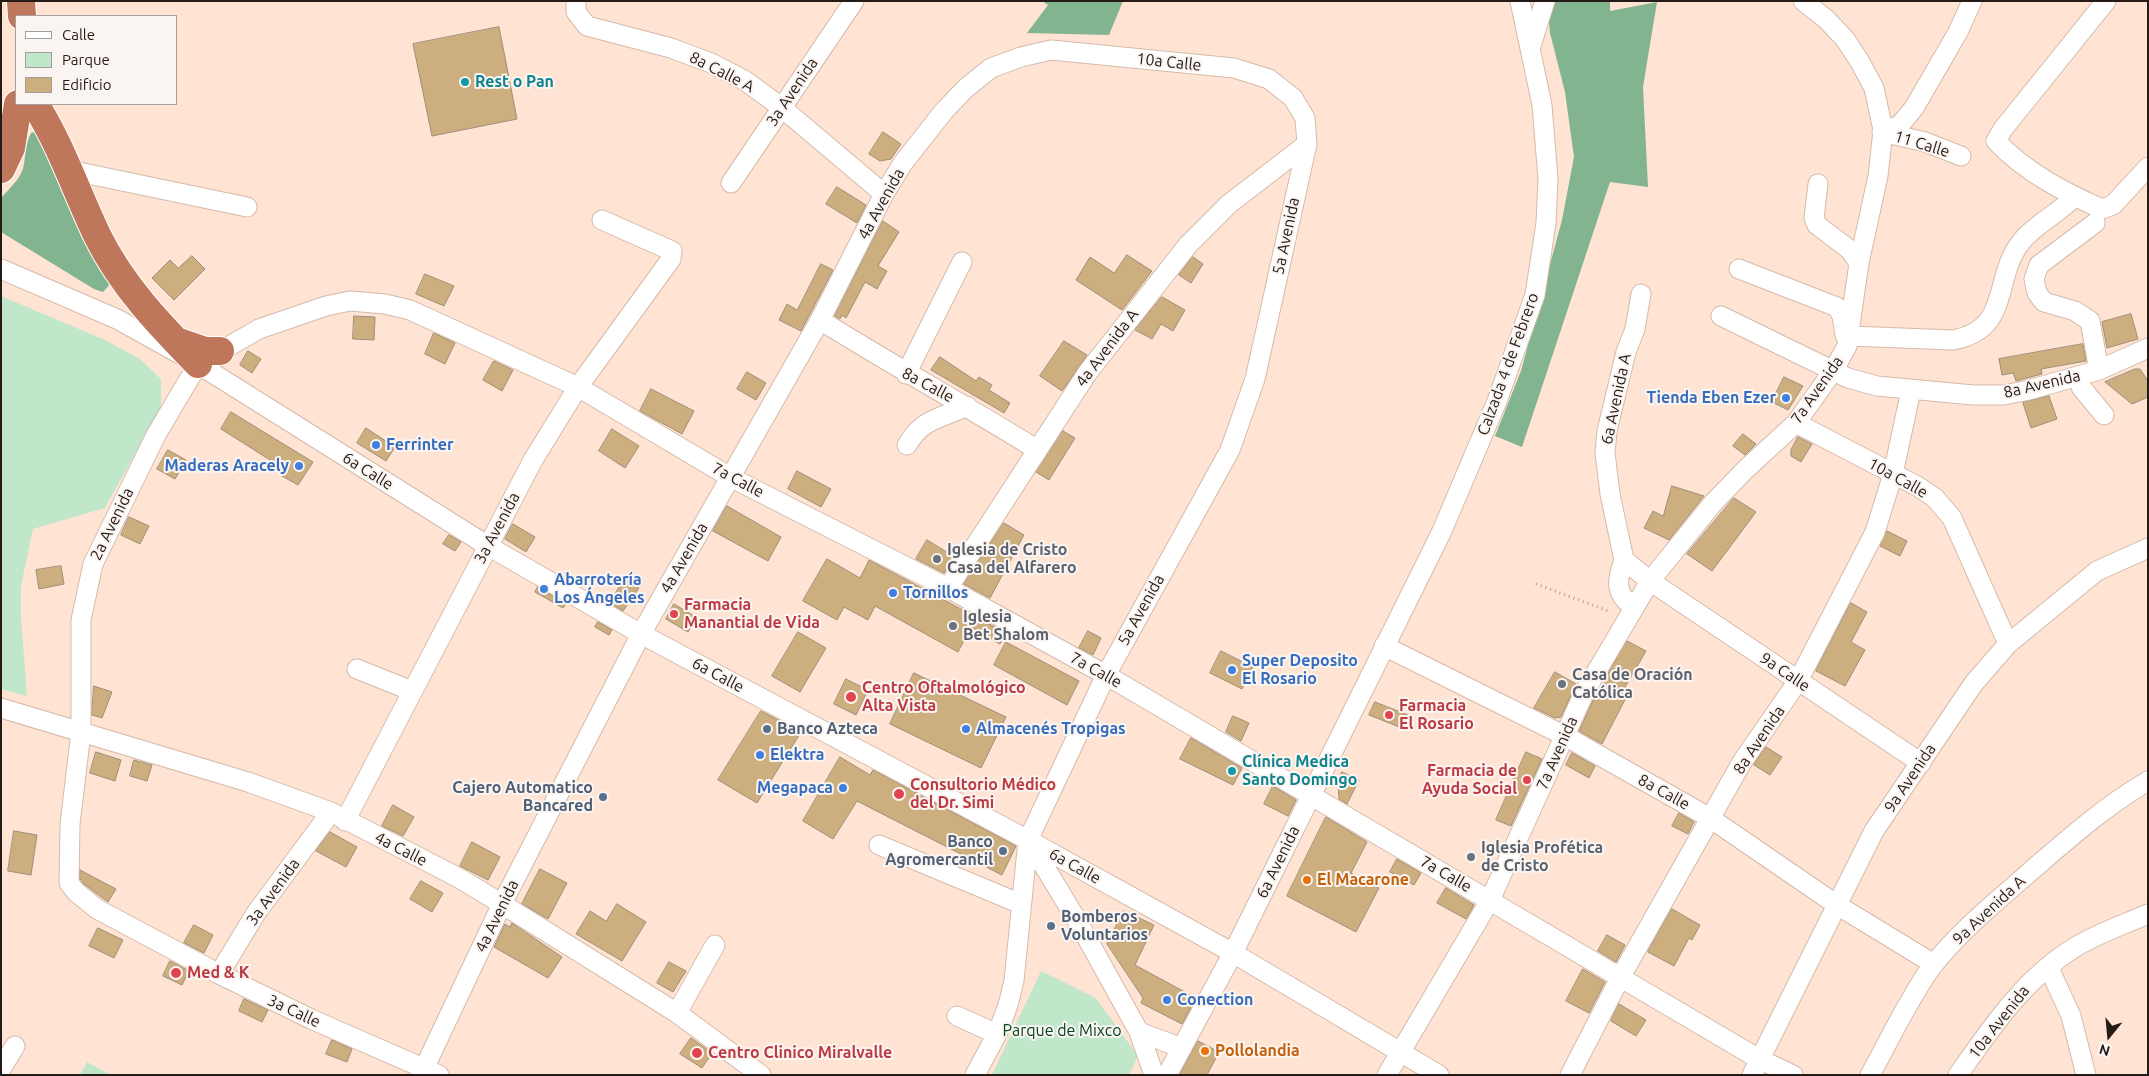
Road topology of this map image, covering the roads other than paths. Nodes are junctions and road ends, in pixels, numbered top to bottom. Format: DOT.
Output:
graph roads {
  1 [pos="576,1"];
  2 [pos="854,1"];
  3 [pos="1545,1"];
  4 [pos="1803,1"];
  5 [pos="1972,1"];
  6 [pos="2106,1"];
  7 [pos="1520,2"];
  8 [pos="1531,47"];
  9 [pos="991,68"];
  10 [pos="18,105"];
  11 [pos="36,105"];
  12 [pos="781,107"];
  13 [pos="1882,131"];
  14 [pos="1307,144"];
  15 [pos="1961,156"];
  16 [pos="2148,167"];
  17 [pos="1,169"];
  18 [pos="69,170"];
  19 [pos="732,183"];
  20 [pos="1818,184"];
  21 [pos="884,194"];
  22 [pos="2074,196"];
  23 [pos="247,207"];
  24 [pos="602,220"];
  25 [pos="2095,223"];
  26 [pos="962,262"];
  27 [pos="1859,263"];
  28 [pos="1,269"];
  29 [pos="1739,269"];
  30 [pos="1641,294"];
  31 [pos="350,301"];
  32 [pos="1721,316"];
  33 [pos="820,320"];
  34 [pos="1849,341"];
  35 [pos="2144,350"];
  36 [pos="209,358"];
  37 [pos="2099,370"];
  38 [pos="1833,371"];
  39 [pos="906,374"];
  40 [pos="2078,376"];
  41 [pos="578,387"];
  42 [pos="1911,390"];
  43 [pos="967,406"];
  44 [pos="2104,415"];
  45 [pos="1796,424"];
  46 [pos="907,445"];
  47 [pos="1036,449"];
  48 [pos="1893,474"];
  49 [pos="730,477"];
  50 [pos="488,546"];
  51 [pos="2148,548"];
  52 [pos="1624,560"];
  53 [pos="1650,581"];
  54 [pos="948,588"];
  55 [pos="1630,613"];
  56 [pos="641,634"];
  57 [pos="2008,644"];
  58 [pos="1384,646"];
  59 [pos="357,669"];
  60 [pos="1106,675"];
  61 [pos="1798,681"];
  62 [pos="412,691"];
  63 [pos="1,708"];
  64 [pos="81,732"];
  65 [pos="1565,736"];
  66 [pos="1921,763"];
  67 [pos="2148,781"];
  68 [pos="1310,796"];
  69 [pos="338,816"];
  70 [pos="1710,818"];
  71 [pos="1028,840"];
  72 [pos="880,845"];
  73 [pos="76,892"];
  74 [pos="1490,900"];
  75 [pos="502,904"];
  76 [pos="1021,904"];
  77 [pos="1837,905"];
  78 [pos="2148,914"];
  79 [pos="715,945"];
  80 [pos="1233,953"];
  81 [pos="696,955"];
  82 [pos="1929,961"];
  83 [pos="2049,968"];
  84 [pos="219,974"];
  85 [pos="1620,978"];
  86 [pos="672,1009"];
  87 [pos="957,1016"];
  88 [pos="1139,1032"];
  89 [pos="996,1034"];
  90 [pos="15,1046"];
  91 [pos="1182,1048"];
  92 [pos="1399,1053"];
  93 [pos="1756,1067"];
  94 [pos="1,1069"];
  95 [pos="740,1069"];
  96 [pos="428,1073"];
  97 [pos="762,1075"];
  98 [pos="975,1075"];
  99 [pos="1154,1075"];
  100 [pos="1167,1075"];
  101 [pos="1387,1075"];
  102 [pos="1439,1075"];
  103 [pos="1570,1075"];
  104 [pos="1792,1075"];
  105 [pos="1870,1075"];
  106 [pos="1958,1075"];
  107 [pos="2086,1075"];
  1 -- 12 [label="street, 8a Calle A"];
  2 -- 12 [label="street, 3a Avenida"];
  3 -- 8 [label="street"];
  4 -- 13 [label="street, 11 Calle"];
  5 -- 13 [label="street"];
  6 -- 22 [label="street"];
  7 -- 8 [label="street, Calzada 4 de Febrero"];
  8 -- 58 [label="street, Calzada 4 de Febrero"];
  9 -- 14 [label="street, 10a Calle"];
  9 -- 21 [label="street, 4a Avenida"];
  10 -- 17 [label="highway"];
  11 -- 18 [label="highway"];
  12 -- 19 [label="street, 3a Avenida"];
  12 -- 21 [label="street, 8a Calle A"];
  13 -- 15 [label="street, 11 Calle"];
  13 -- 27 [label="street, 7a Avenida"];
  14 -- 47 [label="street, 4a Avenida A"];
  14 -- 60 [label="street, 5a Avenida"];
  16 -- 22 [label="street"];
  18 -- 23 [label="street"];
  18 -- 36 [label="highway"];
  20 -- 27 [label="street"];
  21 -- 33 [label="street, 4a Avenida"];
  22 -- 34 [label="street, 7a Avenida"];
  24 -- 41 [label="street, 3a Avenida"];
  25 -- 37 [label="street"];
  26 -- 39 [label="street"];
  27 -- 34 [label="street, 7a Avenida"];
  28 -- 36 [label="street, 6a Calle"];
  29 -- 34 [label="street"];
  30 -- 52 [label="street, 6a Avenida A"];
  31 -- 36 [label="street, 2a Avenida"];
  31 -- 41 [label="street, 7a Calle"];
  32 -- 38 [label="street, 8a Avenida"];
  33 -- 39 [label="street, 8a Calle"];
  33 -- 49 [label="street, 4a Avenida"];
  34 -- 38 [label="street, 7a Avenida"];
  35 -- 37 [label="street, 8a Avenida"];
  36 -- 50 [label="street, 6a Calle"];
  36 -- 64 [label="street, 2a Avenida"];
  37 -- 40 [label="street, 8a Avenida"];
  38 -- 42 [label="street, 8a Avenida"];
  38 -- 45 [label="street, 7a Avenida"];
  39 -- 43 [label="street, 8a Calle"];
  40 -- 42 [label="street, 8a Avenida"];
  40 -- 44 [label="street"];
  41 -- 49 [label="street, 7a Calle"];
  41 -- 50 [label="street, 3a Avenida"];
  42 -- 48 [label="street, 8a Avenida"];
  43 -- 46 [label="street"];
  43 -- 47 [label="street, 8a Calle"];
  45 -- 48 [label="street, 10a Calle"];
  45 -- 53 [label="street, 7a Avenida"];
  47 -- 54 [label="street, 4a Avenida A"];
  48 -- 57 [label="street, 10a Calle"];
  48 -- 61 [label="street, 8a Avenida"];
  49 -- 54 [label="street, 7a Calle"];
  49 -- 56 [label="street, 4a Avenida"];
  50 -- 56 [label="street, 6a Calle"];
  50 -- 62 [label="street, 3a Avenida"];
  51 -- 57 [label="street, 9a Avenida"];
  52 -- 53 [label="street"];
  52 -- 55 [label="street"];
  53 -- 55 [label="street, 7a Avenida"];
  53 -- 61 [label="street, 9a Calle"];
  54 -- 60 [label="street, 7a Calle"];
  55 -- 65 [label="street, 7a Avenida"];
  56 -- 71 [label="street, 6a Calle"];
  56 -- 75 [label="street, 4a Avenida"];
  57 -- 66 [label="street, 9a Avenida"];
  58 -- 65 [label="street, 8a Calle"];
  58 -- 68 [label="street, 6a Avenida"];
  59 -- 62 [label="street"];
  60 -- 68 [label="street, 7a Calle"];
  60 -- 71 [label="street, 5a Avenida"];
  61 -- 66 [label="street, 9a Calle"];
  61 -- 70 [label="street, 8a Avenida"];
  62 -- 69 [label="street, 3a Avenida"];
  63 -- 64 [label="street, 4a Calle"];
  64 -- 69 [label="street, 4a Calle"];
  64 -- 73 [label="street, 2a Avenida"];
  65 -- 70 [label="street, 8a Calle"];
  65 -- 74 [label="street, 7a Avenida"];
  66 -- 77 [label="street, 9a Avenida"];
  67 -- 105 [label="street, 9a Avenida A"];
  68 -- 74 [label="street, 7a Calle"];
  68 -- 80 [label="street, 6a Avenida"];
  69 -- 75 [label="street, 4a Calle"];
  69 -- 84 [label="street, 3a Avenida"];
  70 -- 77 [label="street, 8a Calle"];
  70 -- 85 [label="street, 8a Avenida"];
  71 -- 76 [label="street, 5a Avenida"];
  71 -- 80 [label="street, 6a Calle"];
  71 -- 88 [label="street"];
  72 -- 76 [label="street"];
  73 -- 84 [label="street, 3a Calle"];
  74 -- 85 [label="street, 7a Calle"];
  74 -- 92 [label="street, 7a Avenida"];
  75 -- 86 [label="street, 4a Calle"];
  75 -- 96 [label="street, 4a Avenida"];
  76 -- 89 [label="street, 5a Avenida"];
  77 -- 82 [label="street, 8a Calle"];
  77 -- 93 [label="street, 9a Avenida"];
  78 -- 83 [label="street, 10a Avenida"];
  79 -- 86 [label="street"];
  80 -- 91 [label="street, 6a Avenida"];
  80 -- 92 [label="street, 6a Calle"];
  81 -- 86 [label="street"];
  83 -- 106 [label="street, 10a Avenida"];
  83 -- 107 [label="street"];
  84 -- 96 [label="street, 3a Calle"];
  85 -- 93 [label="street, 7a Calle"];
  85 -- 103 [label="street, 8a Avenida"];
  86 -- 95 [label="street, 4a Calle"];
  87 -- 89 [label="street"];
  88 -- 91 [label="street"];
  88 -- 99 [label="street"];
  89 -- 98 [label="street, 5a Avenida"];
  90 -- 94 [label="street"];
  91 -- 100 [label="street, 6a Avenida"];
  92 -- 101 [label="street, 7a Avenida"];
  92 -- 102 [label="street, 6a Calle"];
  93 -- 104 [label="street, 7a Calle"];
  95 -- 97 [label="street, 4a Calle"];
}
